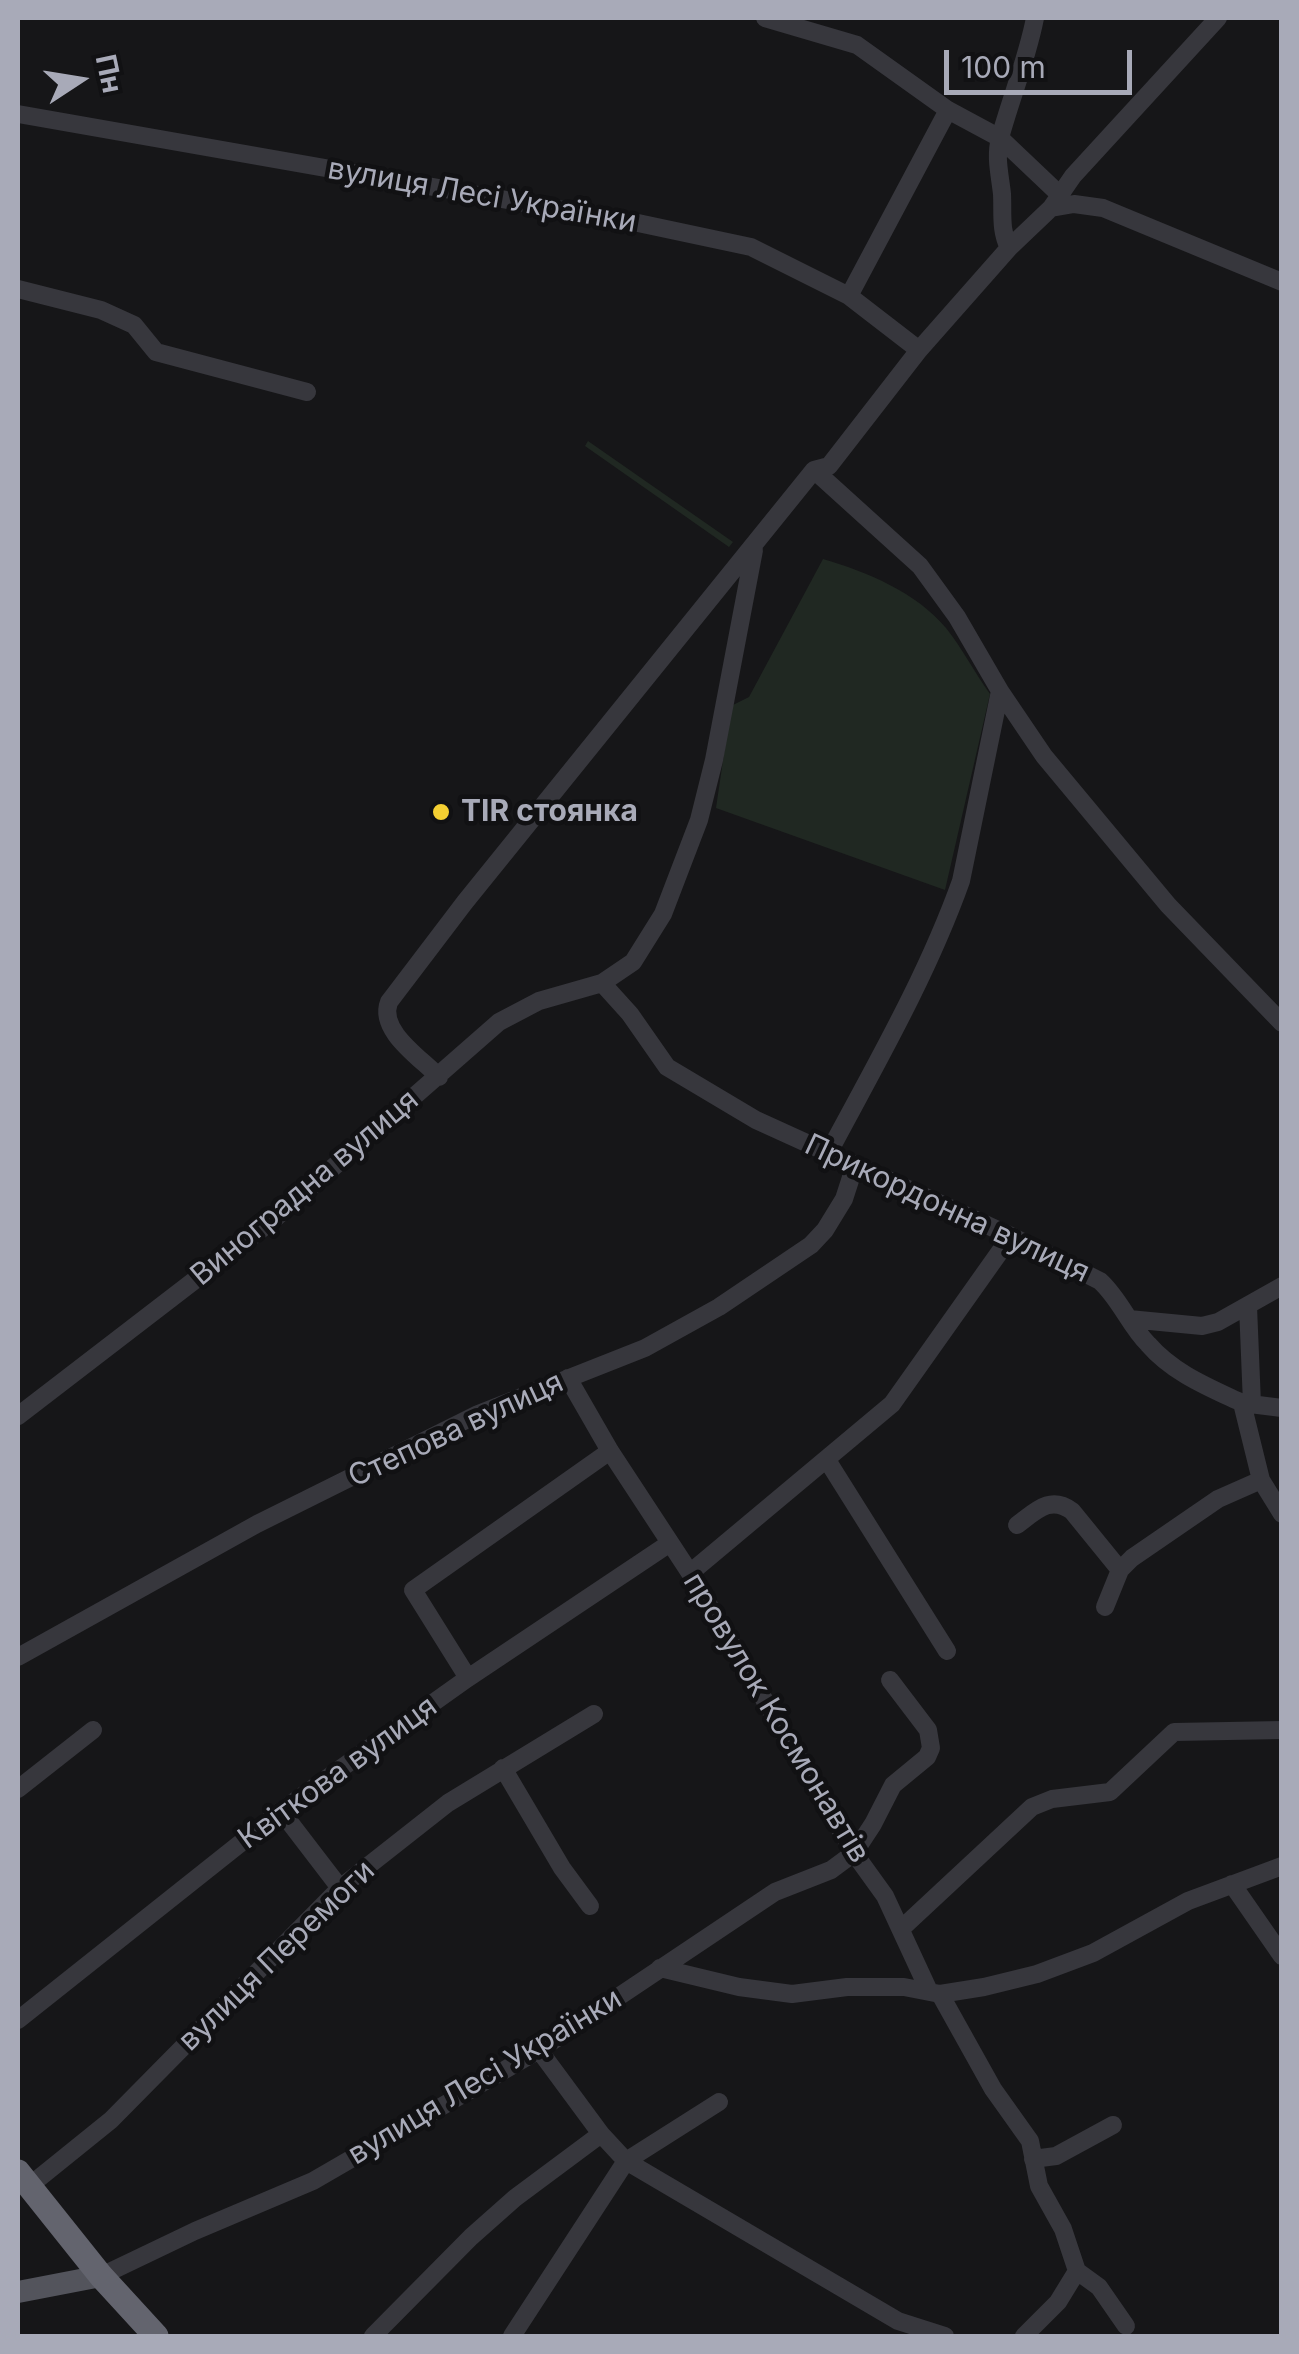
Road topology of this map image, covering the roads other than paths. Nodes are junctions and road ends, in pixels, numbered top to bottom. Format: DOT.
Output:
graph roads {
  1 [pos="765,18"];
  2 [pos="1035,18"];
  3 [pos="1218,18"];
  4 [pos="811,23"];
  5 [pos="948,110"];
  6 [pos="18,114"];
  7 [pos="1000,138"];
  8 [pos="1055,201"];
  9 [pos="1008,248"];
  10 [pos="1282,282"];
  11 [pos="18,289"];
  12 [pos="849,296"];
  13 [pos="920,350"];
  14 [pos="307,392"];
  15 [pos="814,470"];
  16 [pos="756,544"];
  17 [pos="1000,691"];
  18 [pos="602,983"];
  19 [pos="1282,1023"];
  20 [pos="439,1077"];
  21 [pos="830,1152"];
  22 [pos="855,1165"];
  23 [pos="1010,1236"];
  24 [pos="1282,1286"];
  25 [pos="1248,1306"];
  26 [pos="1129,1318"];
  27 [pos="568,1378"];
  28 [pos="1247,1404"];
  29 [pos="1282,1408"];
  30 [pos="18,1416"];
  31 [pos="610,1451"];
  32 [pos="827,1460"];
  33 [pos="1261,1480"];
  34 [pos="1282,1514"];
  35 [pos="1018,1524"];
  36 [pos="670,1542"];
  37 [pos="1120,1570"];
  38 [pos="690,1573"];
  39 [pos="1105,1607"];
  40 [pos="947,1651"];
  41 [pos="18,1656"];
  42 [pos="468,1678"];
  43 [pos="890,1680"];
  44 [pos="594,1714"];
  45 [pos="92,1730"];
  46 [pos="1282,1730"];
  47 [pos="504,1768"];
  48 [pos="18,1789"];
  49 [pos="281,1811"];
  50 [pos="854,1852"];
  51 [pos="1282,1866"];
  52 [pos="1232,1884"];
  53 [pos="340,1888"];
  54 [pos="590,1906"];
  55 [pos="901,1929"];
  56 [pos="1282,1956"];
  57 [pos="660,1968"];
  58 [pos="935,1992"];
  59 [pos="18,2020"];
  60 [pos="539,2050"];
  61 [pos="719,2102"];
  62 [pos="1113,2125"];
  63 [pos="601,2134"];
  64 [pos="1033,2159"];
  65 [pos="626,2161"];
  66 [pos="23,2179"];
  67 [pos="1076,2271"];
  68 [pos="101,2276"];
  69 [pos="18,2292"];
  70 [pos="1126,2326"];
  71 [pos="894,2328"];
  72 [pos="156,2336"];
  73 [pos="373,2336"];
  74 [pos="512,2336"];
  75 [pos="945,2336"];
  76 [pos="1024,2336"];
  1 -- 4 [label="street"];
  2 -- 7 [label="street"];
  3 -- 8 [label="street"];
  4 -- 5 [label="street"];
  5 -- 7 [label="street"];
  5 -- 12 [label="street"];
  6 -- 12 [label="street, вулиця Лесі Українки"];
  7 -- 8 [label="street"];
  7 -- 9 [label="street"];
  8 -- 9 [label="street"];
  8 -- 10 [label="street"];
  9 -- 13 [label="street"];
  11 -- 14 [label="street"];
  12 -- 13 [label="street, вулиця Лесі Українки"];
  13 -- 15 [label="street"];
  15 -- 16 [label="street"];
  15 -- 17 [label="street"];
  16 -- 18 [label="street"];
  16 -- 20 [label="street"];
  17 -- 19 [label="street"];
  17 -- 21 [label="street"];
  18 -- 20 [label="street, Виноградна вулиця"];
  18 -- 21 [label="street, Прикордонна вулиця"];
  20 -- 30 [label="street, Виноградна вулиця"];
  21 -- 22 [label="street, Прикордонна вулиця"];
  22 -- 23 [label="street, Прикордонна вулиця"];
  22 -- 27 [label="street, Степова вулиця"];
  23 -- 26 [label="street, Прикордонна вулиця"];
  23 -- 32 [label="street"];
  24 -- 25 [label="street"];
  25 -- 26 [label="street"];
  25 -- 28 [label="street"];
  26 -- 28 [label="street, Прикордонна вулиця"];
  27 -- 31 [label="street, провулок Космонавтів"];
  27 -- 41 [label="street, Степова вулиця"];
  28 -- 29 [label="street, Прикордонна вулиця"];
  28 -- 33 [label="street"];
  31 -- 36 [label="street, провулок Космонавтів"];
  31 -- 42 [label="street"];
  32 -- 38 [label="street"];
  32 -- 40 [label="street"];
  33 -- 34 [label="street"];
  33 -- 37 [label="street"];
  35 -- 37 [label="street"];
  36 -- 38 [label="street, провулок Космонавтів"];
  36 -- 42 [label="street, Квіткова вулиця"];
  37 -- 39 [label="street"];
  38 -- 50 [label="street, провулок Космонавтів"];
  42 -- 49 [label="street, Квіткова вулиця"];
  43 -- 50 [label="street"];
  44 -- 47 [label="street, вулиця Перемоги"];
  45 -- 48 [label="street"];
  46 -- 55 [label="street"];
  47 -- 53 [label="street, вулиця Перемоги"];
  47 -- 54 [label="street"];
  49 -- 53 [label="street"];
  49 -- 59 [label="street, Квіткова вулиця"];
  50 -- 55 [label="street, провулок Космонавтів"];
  50 -- 57 [label="street, вулиця Лесі Українки"];
  51 -- 52 [label="street"];
  52 -- 56 [label="street"];
  52 -- 58 [label="street"];
  53 -- 66 [label="street, вулиця Перемоги"];
  55 -- 58 [label="street, провулок Космонавтів"];
  57 -- 58 [label="street"];
  57 -- 60 [label="street, вулиця Лесі Українки"];
  58 -- 64 [label="street, провулок Космонавтів"];
  60 -- 63 [label="street"];
  60 -- 68 [label="street, вулиця Лесі Українки"];
  61 -- 65 [label="street"];
  62 -- 64 [label="street"];
  63 -- 65 [label="street"];
  63 -- 73 [label="street"];
  64 -- 67 [label="street, провулок Космонавтів"];
  65 -- 71 [label="street"];
  65 -- 74 [label="street"];
  66 -- 68 [label="highway"];
  67 -- 70 [label="street"];
  67 -- 76 [label="street"];
  68 -- 69 [label="main road"];
  68 -- 72 [label="highway"];
  71 -- 75 [label="street"];
}
